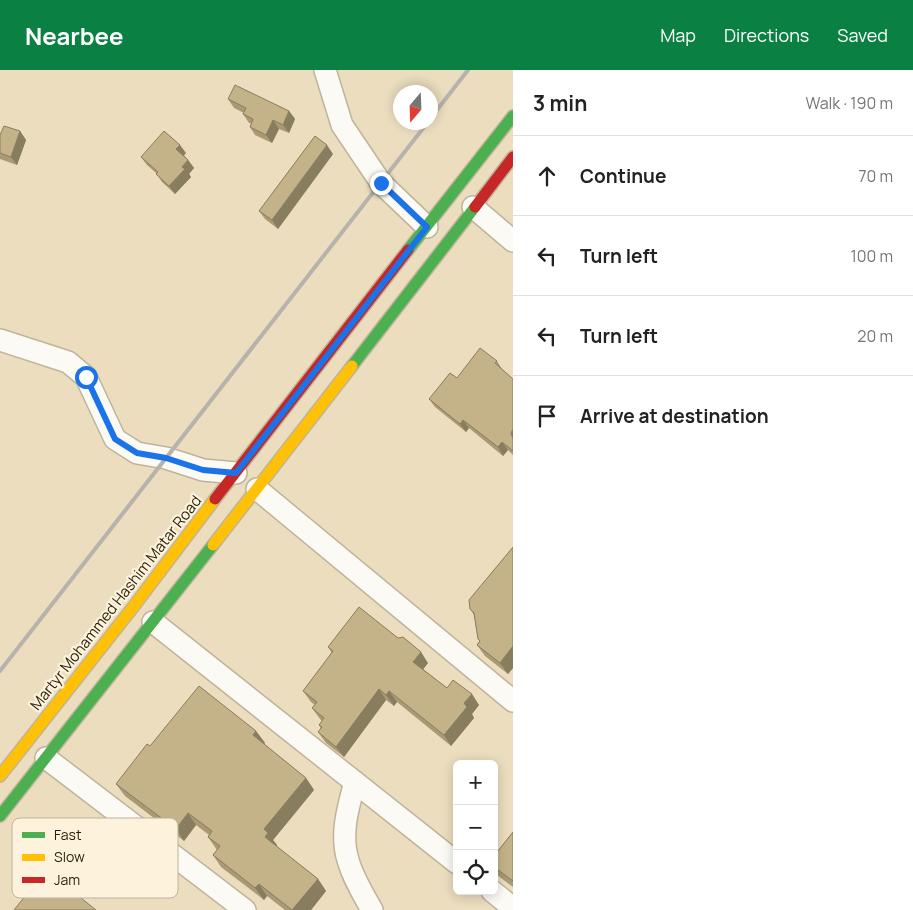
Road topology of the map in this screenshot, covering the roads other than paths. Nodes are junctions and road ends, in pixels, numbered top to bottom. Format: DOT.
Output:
graph roads {
  1 [pos="325,70"];
  2 [pos="513,116"];
  3 [pos="513,157"];
  4 [pos="473,207"];
  5 [pos="427,227"];
  6 [pos="513,242"];
  7 [pos="0,340"];
  8 [pos="236,473"];
  9 [pos="257,489"];
  10 [pos="153,622"];
  11 [pos="513,701"];
  12 [pos="46,758"];
  13 [pos="0,776"];
  14 [pos="355,782"];
  15 [pos="0,816"];
  16 [pos="125,818"];
  17 [pos="178,859"];
  18 [pos="453,860"];
  19 [pos="497,895"];
  20 [pos="513,908"];
  21 [pos="245,910"];
  22 [pos="372,910"];
  1 -- 5 [label="street"];
  2 -- 5 [label="main road, Martyr Mohammed Hashim Matar Road"];
  3 -- 4 [label="main road"];
  4 -- 6 [label="street"];
  4 -- 9 [label="main road"];
  5 -- 8 [label="main road, Martyr Mohammed Hashim Matar Road"];
  7 -- 8 [label="street"];
  8 -- 13 [label="main road, Martyr Mohammed Hashim Matar Road"];
  9 -- 10 [label="main road"];
  9 -- 11 [label="street"];
  10 -- 12 [label="main road"];
  10 -- 14 [label="street"];
  12 -- 15 [label="main road"];
  12 -- 16 [label="street"];
  14 -- 18 [label="street"];
  14 -- 22 [label="street"];
  17 -- 21 [label="street"];
  19 -- 20 [label="street"];
}
